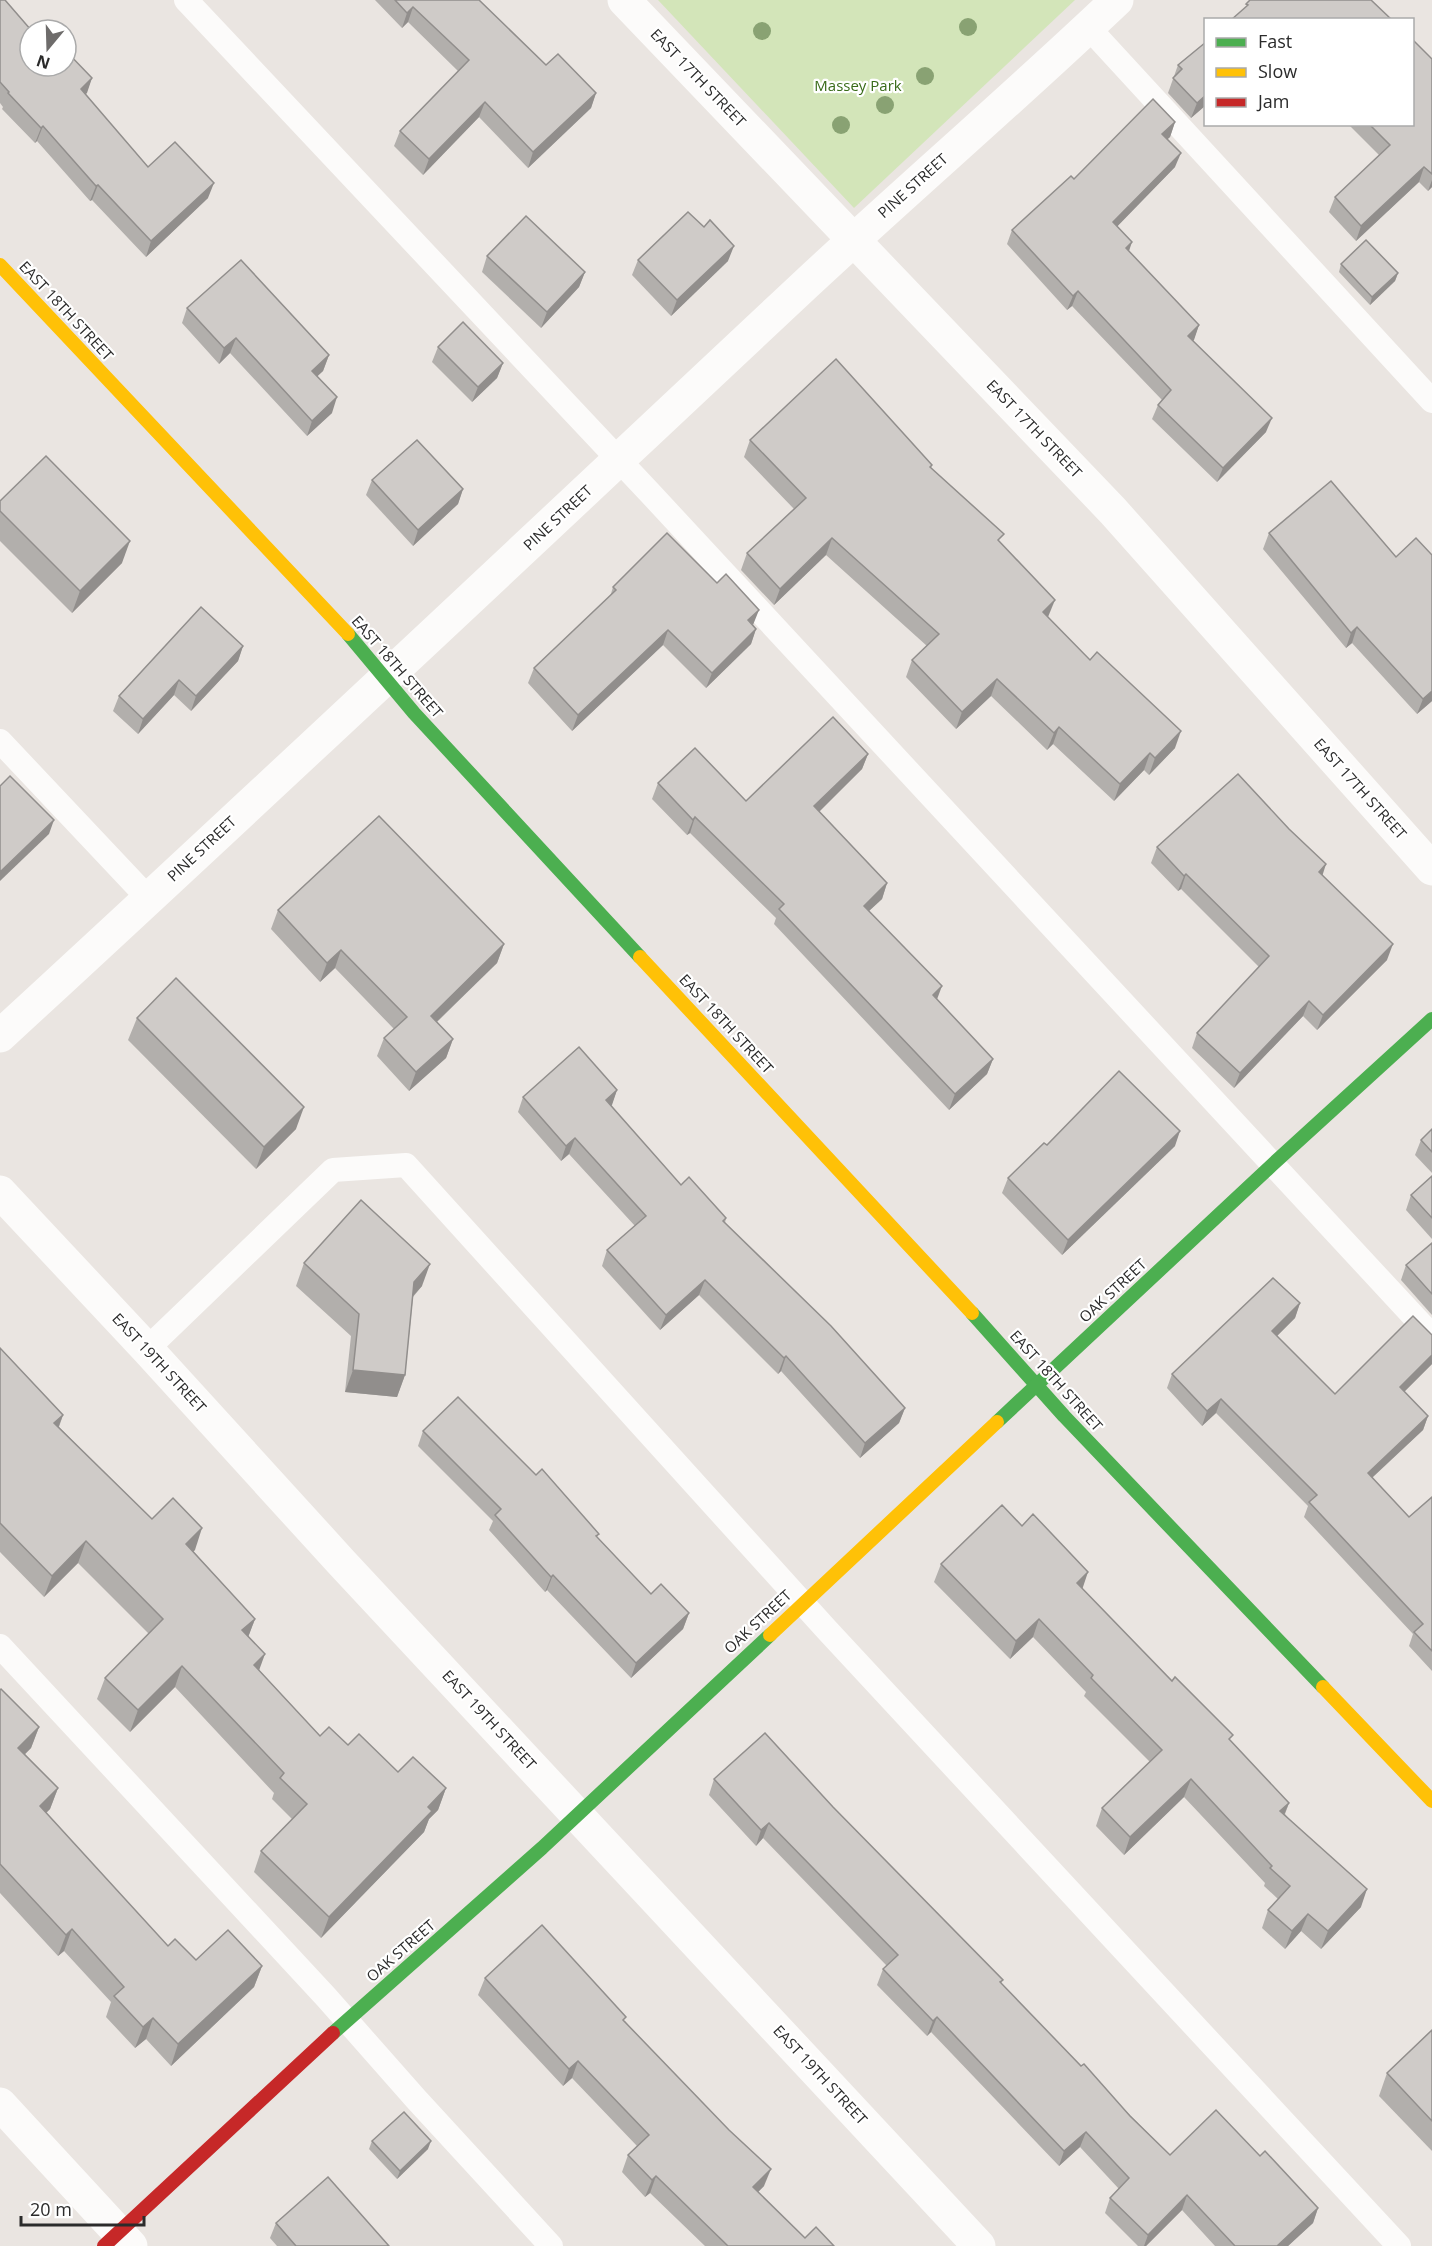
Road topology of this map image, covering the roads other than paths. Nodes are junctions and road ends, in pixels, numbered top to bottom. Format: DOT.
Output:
graph roads {
  1 [pos="186,0"];
  2 [pos="624,0"];
  3 [pos="1117,0"];
  4 [pos="1088,27"];
  5 [pos="854,240"];
  6 [pos="0,265"];
  7 [pos="1432,401"];
  8 [pos="620,460"];
  9 [pos="385,678"];
  10 [pos="0,741"];
  11 [pos="1432,869"];
  12 [pos="149,899"];
  13 [pos="1432,1019"];
  14 [pos="0,1036"];
  15 [pos="1272,1165"];
  16 [pos="0,1192"];
  17 [pos="1432,1336"];
  18 [pos="147,1349"];
  19 [pos="1036,1384"];
  20 [pos="803,1603"];
  21 [pos="0,1646"];
  22 [pos="1432,1801"];
  23 [pos="578,1814"];
  24 [pos="347,2020"];
  25 [pos="0,2104"];
  26 [pos="118,2241"];
  27 [pos="551,2246"];
  28 [pos="979,2246"];
  29 [pos="1400,2246"];
  1 -- 8 [label="lane"];
  2 -- 5 [label="street, EAST 17TH STREET"];
  3 -- 4 [label="street, PINE STREET"];
  4 -- 5 [label="street, PINE STREET"];
  4 -- 7 [label="lane"];
  5 -- 8 [label="street, PINE STREET"];
  5 -- 11 [label="street, EAST 17TH STREET"];
  6 -- 9 [label="street, EAST 18TH STREET"];
  8 -- 9 [label="street, PINE STREET"];
  8 -- 15 [label="lane"];
  9 -- 12 [label="street, PINE STREET"];
  9 -- 19 [label="street, EAST 18TH STREET"];
  10 -- 12 [label="lane"];
  12 -- 14 [label="street, PINE STREET"];
  13 -- 15 [label="street, OAK STREET"];
  15 -- 17 [label="lane"];
  15 -- 19 [label="street, OAK STREET"];
  16 -- 18 [label="street, EAST 19TH STREET"];
  18 -- 20 [label="lane"];
  18 -- 23 [label="street, EAST 19TH STREET"];
  19 -- 20 [label="street, OAK STREET"];
  19 -- 22 [label="street, EAST 18TH STREET"];
  20 -- 23 [label="street, OAK STREET"];
  20 -- 29 [label="lane"];
  21 -- 24 [label="lane"];
  23 -- 24 [label="street, OAK STREET"];
  23 -- 28 [label="street, EAST 19TH STREET"];
  24 -- 26 [label="street, OAK STREET"];
  24 -- 27 [label="lane"];
  25 -- 26 [label="street"];
}
